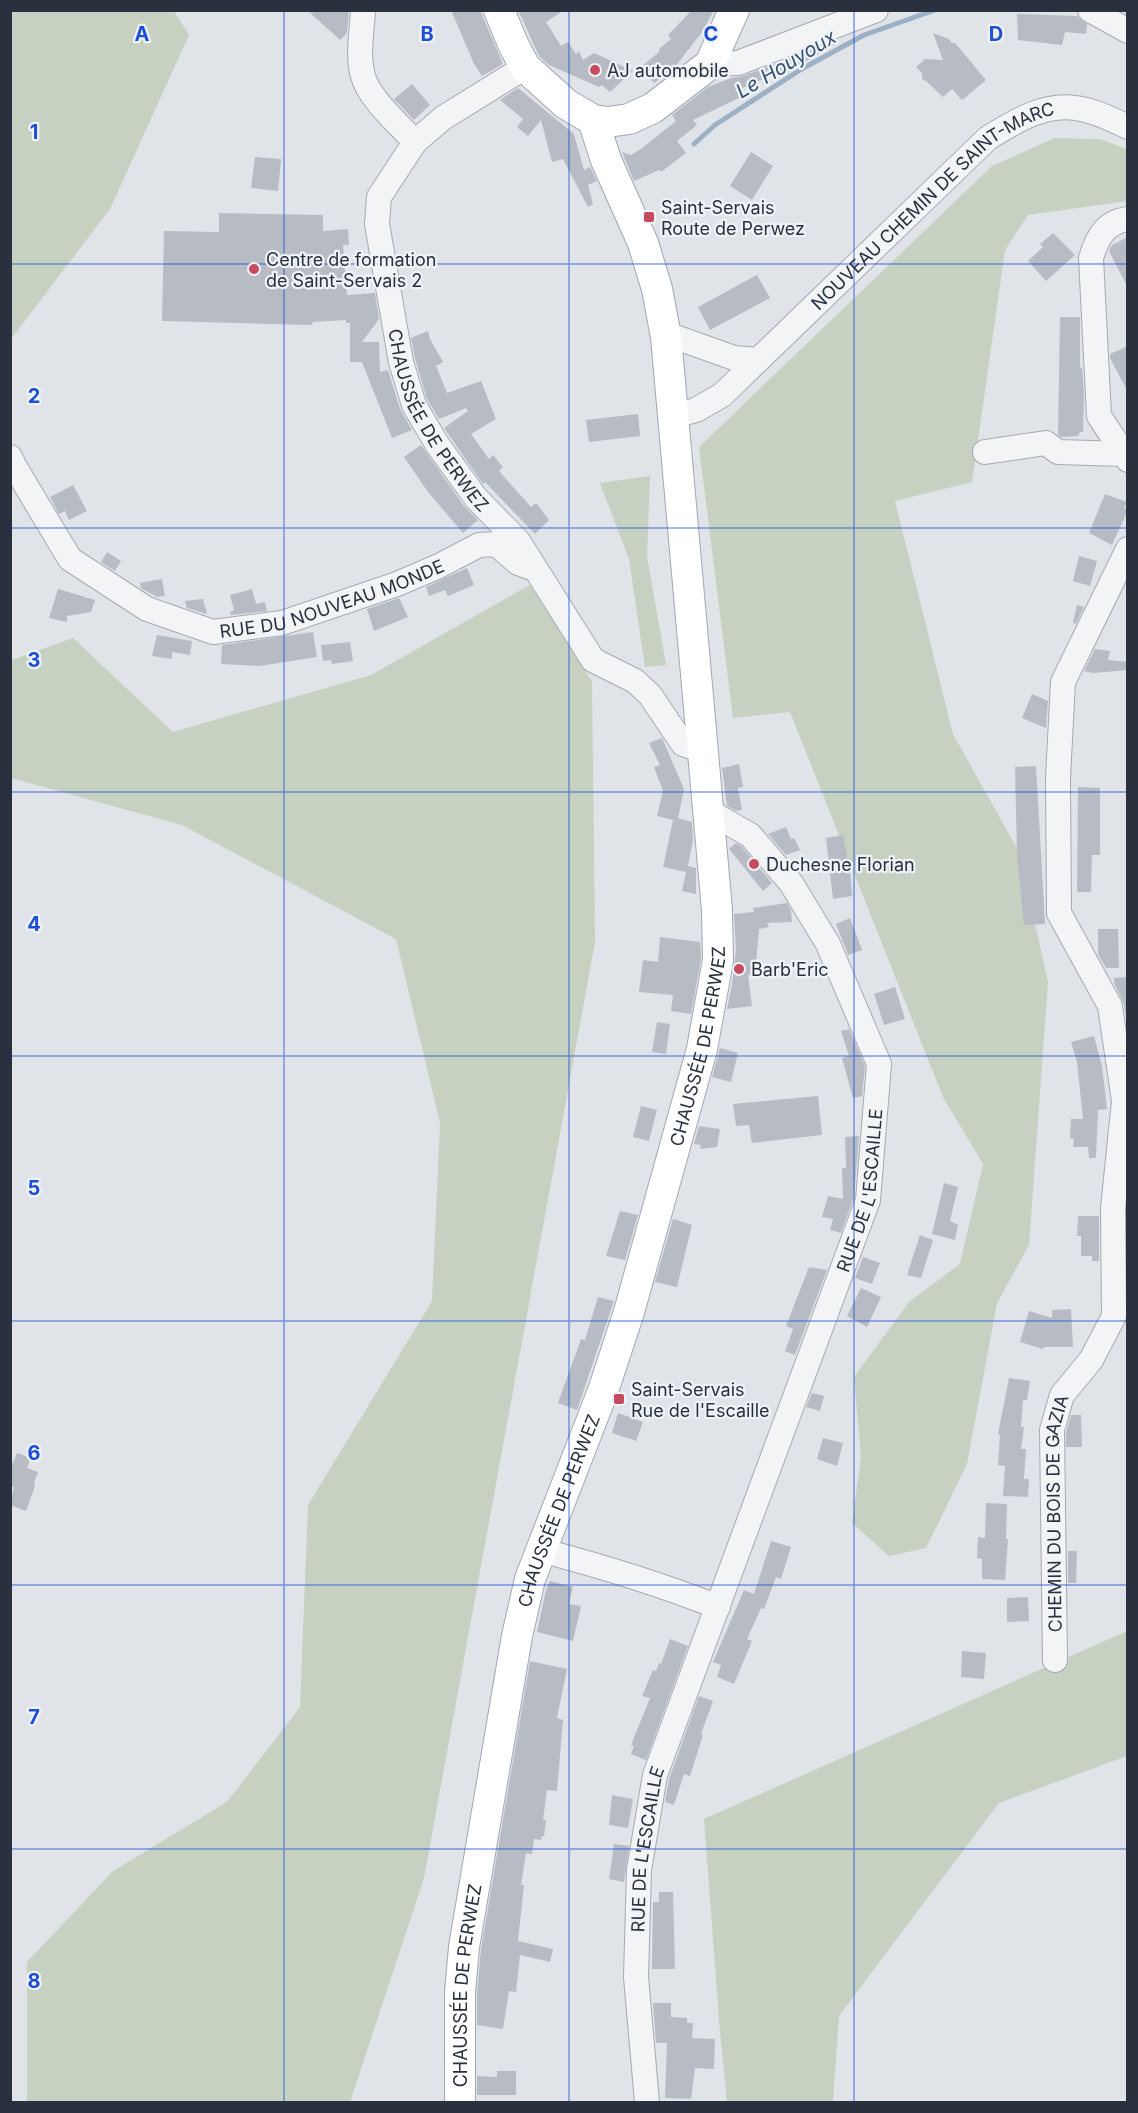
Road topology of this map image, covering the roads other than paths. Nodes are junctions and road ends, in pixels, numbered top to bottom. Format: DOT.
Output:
graph roads {
  1 [pos="363,10"];
  2 [pos="499,10"];
  3 [pos="734,10"];
  4 [pos="876,10"];
  5 [pos="1090,10"];
  6 [pos="1128,31"];
  7 [pos="710,64"];
  8 [pos="525,66"];
  9 [pos="593,120"];
  10 [pos="1128,127"];
  11 [pos="416,142"];
  12 [pos="1128,219"];
  13 [pos="666,337"];
  14 [pos="758,360"];
  15 [pos="674,416"];
  16 [pos="985,452"];
  17 [pos="10,457"];
  18 [pos="1126,457"];
  19 [pos="1128,549"];
  20 [pos="537,570"];
  21 [pos="702,750"];
  22 [pos="708,811"];
  23 [pos="1126,1100"];
  24 [pos="540,1550"];
  25 [pos="718,1607"];
  26 [pos="1055,1660"];
  27 [pos="460,2103"];
  28 [pos="647,2103"];
  1 -- 11 [label="street"];
  2 -- 8 [label="main road"];
  3 -- 7 [label="main road"];
  4 -- 7 [label="street"];
  5 -- 6 [label="street"];
  7 -- 9 [label="main road"];
  8 -- 9 [label="main road"];
  8 -- 11 [label="street, CHAUSSÉE DE PERWEZ"];
  9 -- 13 [label="main road, CHAUSSÉE DE PERWEZ"];
  10 -- 14 [label="street, NOUVEAU CHEMIN DE SAINT-MARC"];
  11 -- 20 [label="street, CHAUSSÉE DE PERWEZ"];
  12 -- 18 [label="street"];
  13 -- 14 [label="street"];
  13 -- 15 [label="main road, CHAUSSÉE DE PERWEZ"];
  14 -- 15 [label="street, NOUVEAU CHEMIN DE SAINT-MARC"];
  15 -- 21 [label="main road, CHAUSSÉE DE PERWEZ"];
  16 -- 18 [label="street"];
  17 -- 20 [label="street, RUE DU NOUVEAU MONDE"];
  19 -- 23 [label="street, CHEMIN DU BOIS DE GAZIA"];
  20 -- 21 [label="street, CHAUSSÉE DE PERWEZ"];
  21 -- 22 [label="main road, CHAUSSÉE DE PERWEZ"];
  22 -- 24 [label="main road, CHAUSSÉE DE PERWEZ"];
  22 -- 25 [label="street, RUE DE L'ESCAILLE"];
  23 -- 26 [label="street, CHEMIN DU BOIS DE GAZIA"];
  24 -- 25 [label="street"];
  24 -- 27 [label="main road, CHAUSSÉE DE PERWEZ"];
  25 -- 28 [label="street, RUE DE L'ESCAILLE"];
}
